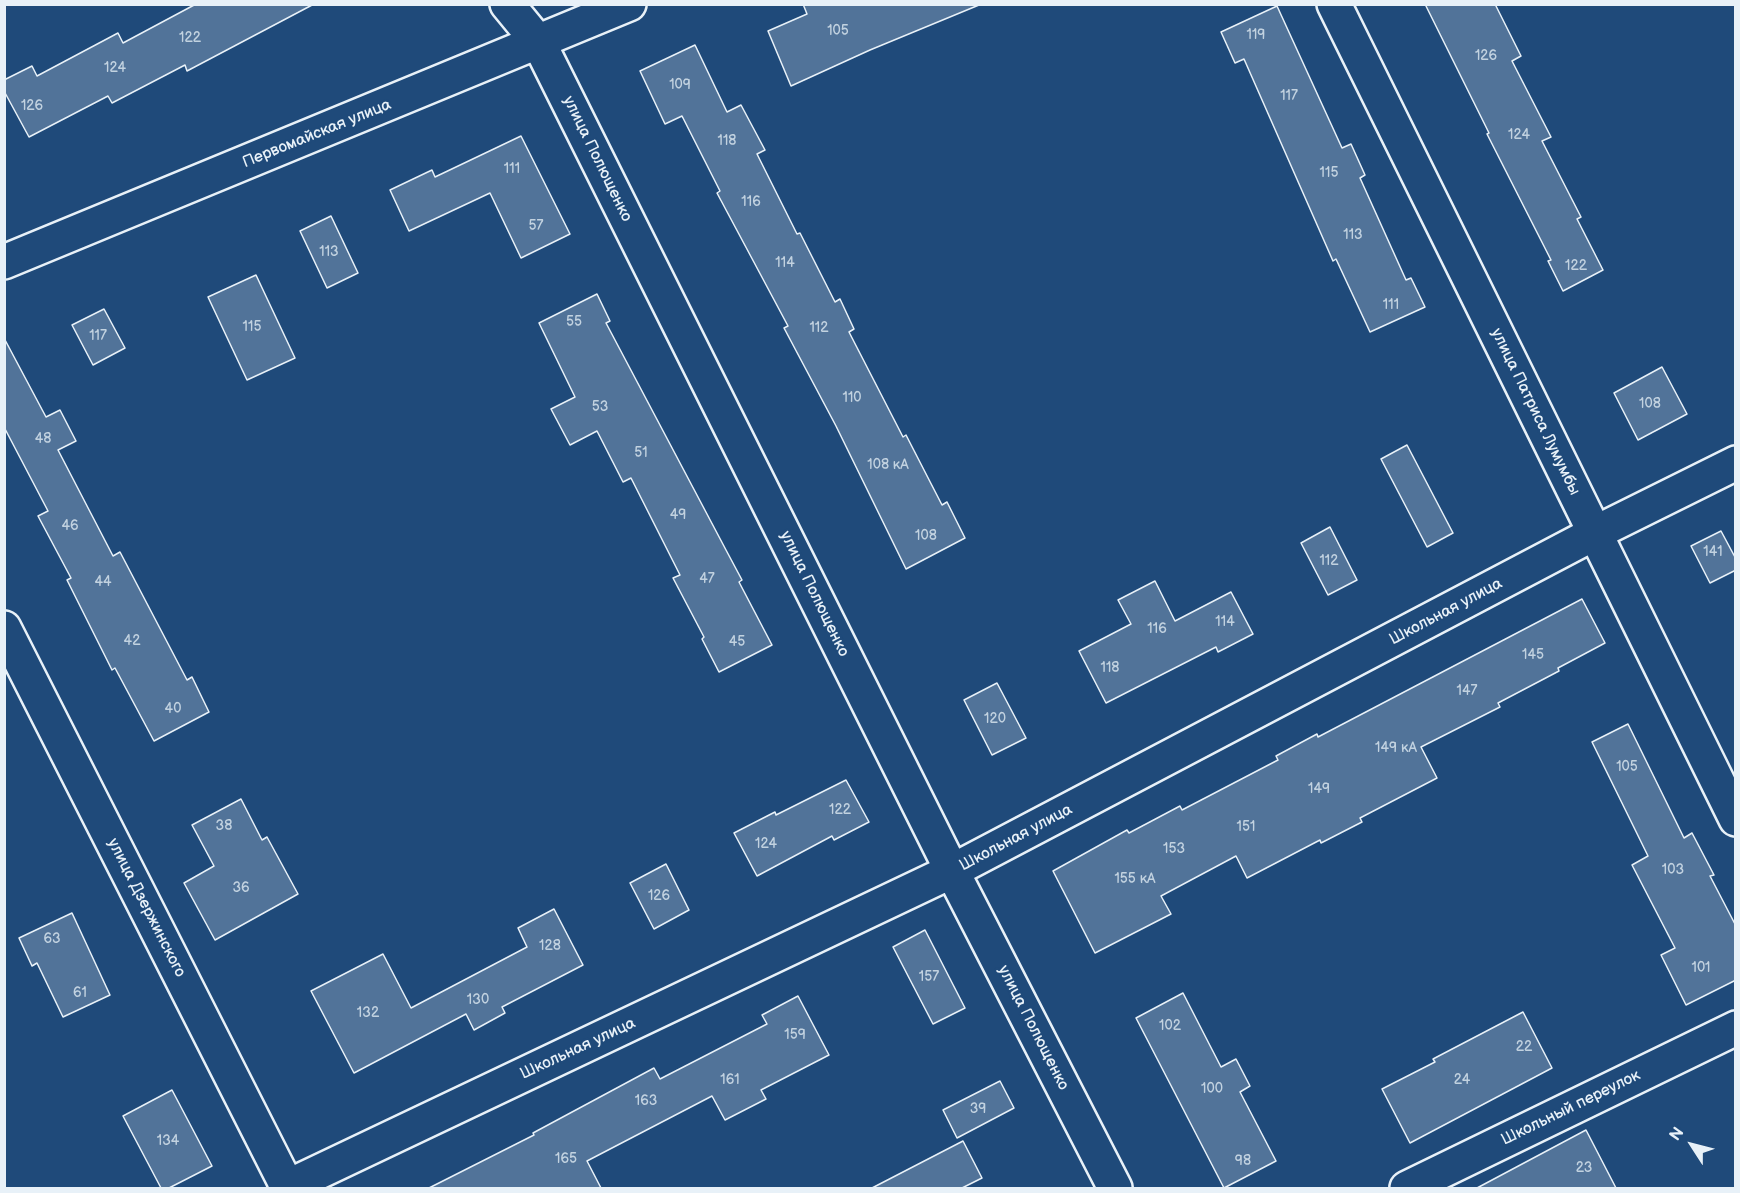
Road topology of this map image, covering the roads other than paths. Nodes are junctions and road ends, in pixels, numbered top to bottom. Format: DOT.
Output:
graph roads {
  1 [pos="507,4"];
  2 [pos="629,4"];
  3 [pos="1334,4"];
  4 [pos="539,43"];
  5 [pos="4,262"];
  6 [pos="1736,463"];
  7 [pos="1595,533"];
  8 [pos="4,628"];
  9 [pos="1736,819"];
  10 [pos="952,871"];
  11 [pos="1736,1028"];
  12 [pos="286,1188"];
  13 [pos="1115,1188"];
  14 [pos="1407,1188"];
  1 -- 4 [label="street, улица Полющенко"];
  2 -- 4 [label="street, Первомайская улица"];
  3 -- 7 [label="street, улица Патриса Лумумбы"];
  4 -- 5 [label="street, Первомайская улица"];
  4 -- 10 [label="street, улица Полющенко"];
  6 -- 7 [label="street, Школьная улица"];
  7 -- 9 [label="street, улица Патриса Лумумбы"];
  7 -- 10 [label="street, Школьная улица"];
  8 -- 12 [label="street, улица Дзержинского"];
  10 -- 12 [label="street, Школьная улица"];
  10 -- 13 [label="street, улица Полющенко"];
  11 -- 14 [label="street, Школьный переулок"];
}
